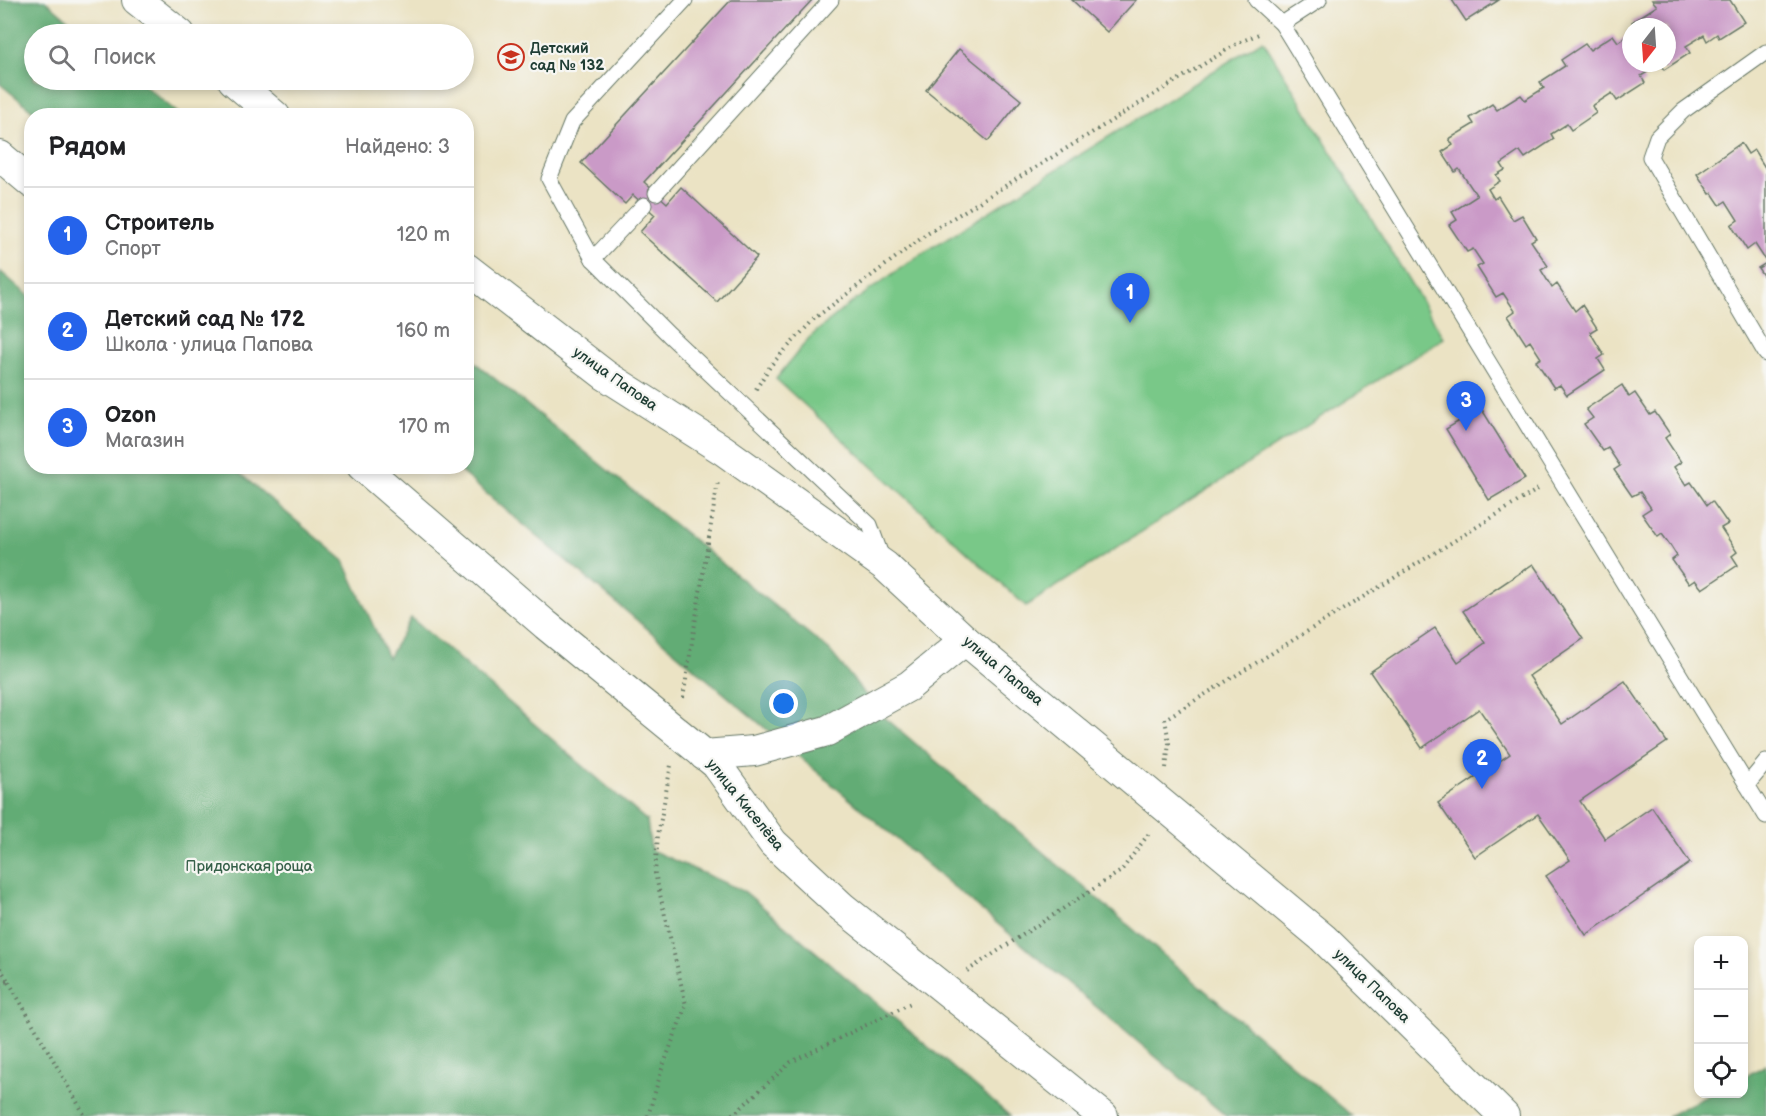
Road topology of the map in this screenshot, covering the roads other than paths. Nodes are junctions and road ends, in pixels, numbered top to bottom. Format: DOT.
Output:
graph roads {
  1 [pos="137,0"];
  2 [pos="685,0"];
  3 [pos="831,0"];
  4 [pos="1256,0"];
  5 [pos="1320,0"];
  6 [pos="167,24"];
  7 [pos="1282,24"];
  8 [pos="1766,52"];
  9 [pos="245,90"];
  10 [pos="266,108"];
  11 [pos="0,156"];
  12 [pos="24,176"];
  13 [pos="656,193"];
  14 [pos="644,205"];
  15 [pos="593,259"];
  16 [pos="474,274"];
  17 [pos="1766,354"];
  18 [pos="371,474"];
  19 [pos="885,566"];
  20 [pos="965,639"];
  21 [pos="704,755"];
  22 [pos="1766,762"];
  23 [pos="1747,785"];
  24 [pos="1766,816"];
  25 [pos="1103,1116"];
  26 [pos="1504,1116"];
  1 -- 6 [label="street"];
  2 -- 15 [label="lane"];
  3 -- 13 [label="lane"];
  4 -- 7 [label="lane"];
  5 -- 7 [label="lane"];
  7 -- 23 [label="lane"];
  8 -- 17 [label="lane"];
  9 -- 10 [label="street"];
  11 -- 12 [label="street"];
  14 -- 15 [label="lane"];
  15 -- 19 [label="lane"];
  16 -- 19 [label="street, улица Папова"];
  18 -- 21 [label="street, улица Киселёва"];
  19 -- 20 [label="street, улица Папова"];
  20 -- 21 [label="street"];
  20 -- 26 [label="street, улица Папова"];
  21 -- 25 [label="street, улица Киселёва"];
  22 -- 23 [label="lane"];
  23 -- 24 [label="lane"];
}
